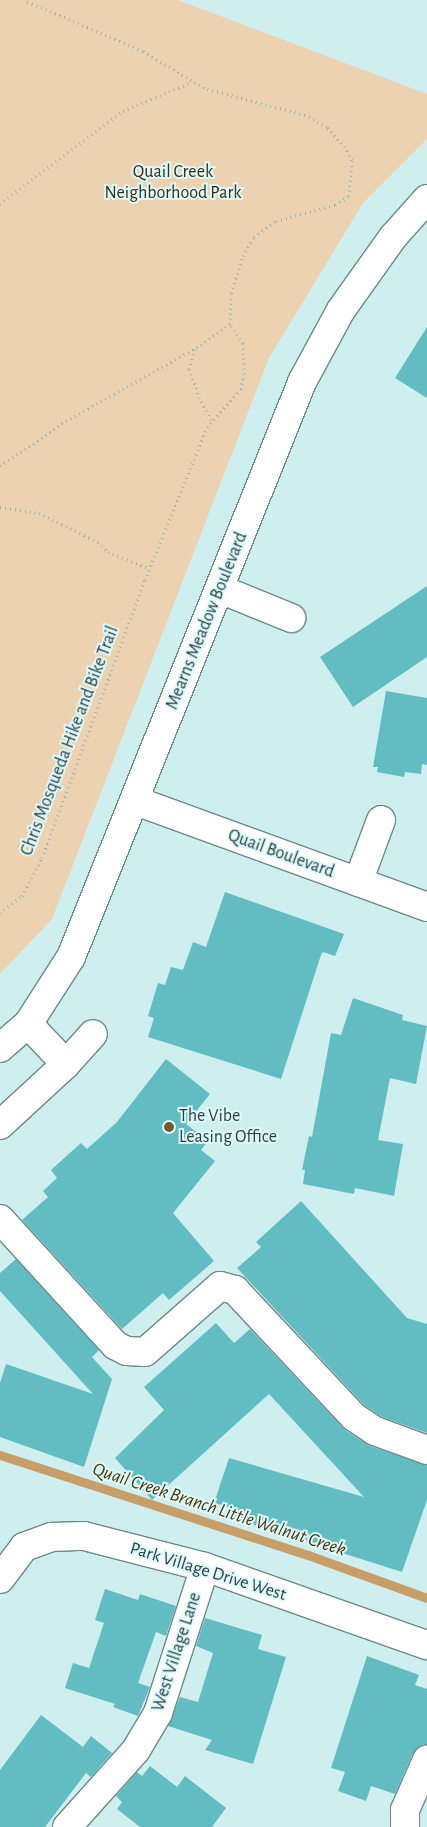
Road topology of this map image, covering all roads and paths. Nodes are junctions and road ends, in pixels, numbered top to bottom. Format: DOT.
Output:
graph roads {
  1 [pos="24,0"];
  2 [pos="192,81"];
  3 [pos="427,199"];
  4 [pos="0,204"];
  5 [pos="230,324"];
  6 [pos="195,348"];
  7 [pos="212,421"];
  8 [pos="0,466"];
  9 [pos="0,508"];
  10 [pos="150,569"];
  11 [pos="220,589"];
  12 [pos="291,618"];
  13 [pos="136,801"];
  14 [pos="381,820"];
  15 [pos="358,882"];
  16 [pos="427,907"];
  17 [pos="0,913"];
  18 [pos="28,1024"];
  19 [pos="93,1034"];
  20 [pos="0,1048"];
  21 [pos="66,1064"];
  22 [pos="0,1125"];
  23 [pos="0,1219"];
  24 [pos="427,1450"];
  25 [pos="205,1566"];
  26 [pos="0,1579"];
  27 [pos="427,1644"];
  28 [pos="427,1760"];
  29 [pos="67,1827"];
  30 [pos="405,1827"];
  1 -- 2 [label="path"];
  2 -- 4 [label="path"];
  2 -- 5 [label="path"];
  3 -- 11 [label="street, Mearns Meadow Boulevard"];
  5 -- 6 [label="path"];
  5 -- 7 [label="path, Chris Mosqueda Hike and Bike Trail"];
  6 -- 7 [label="path"];
  6 -- 8 [label="path"];
  7 -- 10 [label="path, Chris Mosqueda Hike and Bike Trail"];
  9 -- 10 [label="path"];
  10 -- 17 [label="path, Chris Mosqueda Hike and Bike Trail"];
  11 -- 12 [label="street"];
  11 -- 13 [label="street, Mearns Meadow Boulevard"];
  13 -- 15 [label="street, Quail Boulevard"];
  13 -- 18 [label="street, Mearns Meadow Boulevard"];
  14 -- 15 [label="street"];
  15 -- 16 [label="street, Quail Boulevard"];
  18 -- 20 [label="street, Mearns Meadow Boulevard"];
  18 -- 21 [label="street"];
  19 -- 21 [label="street"];
  21 -- 22 [label="street"];
  23 -- 24 [label="street"];
  25 -- 26 [label="street, Park Village Drive West"];
  25 -- 27 [label="street, Park Village Drive West"];
  25 -- 29 [label="street, West Village Lane"];
  28 -- 30 [label="street"];
}
